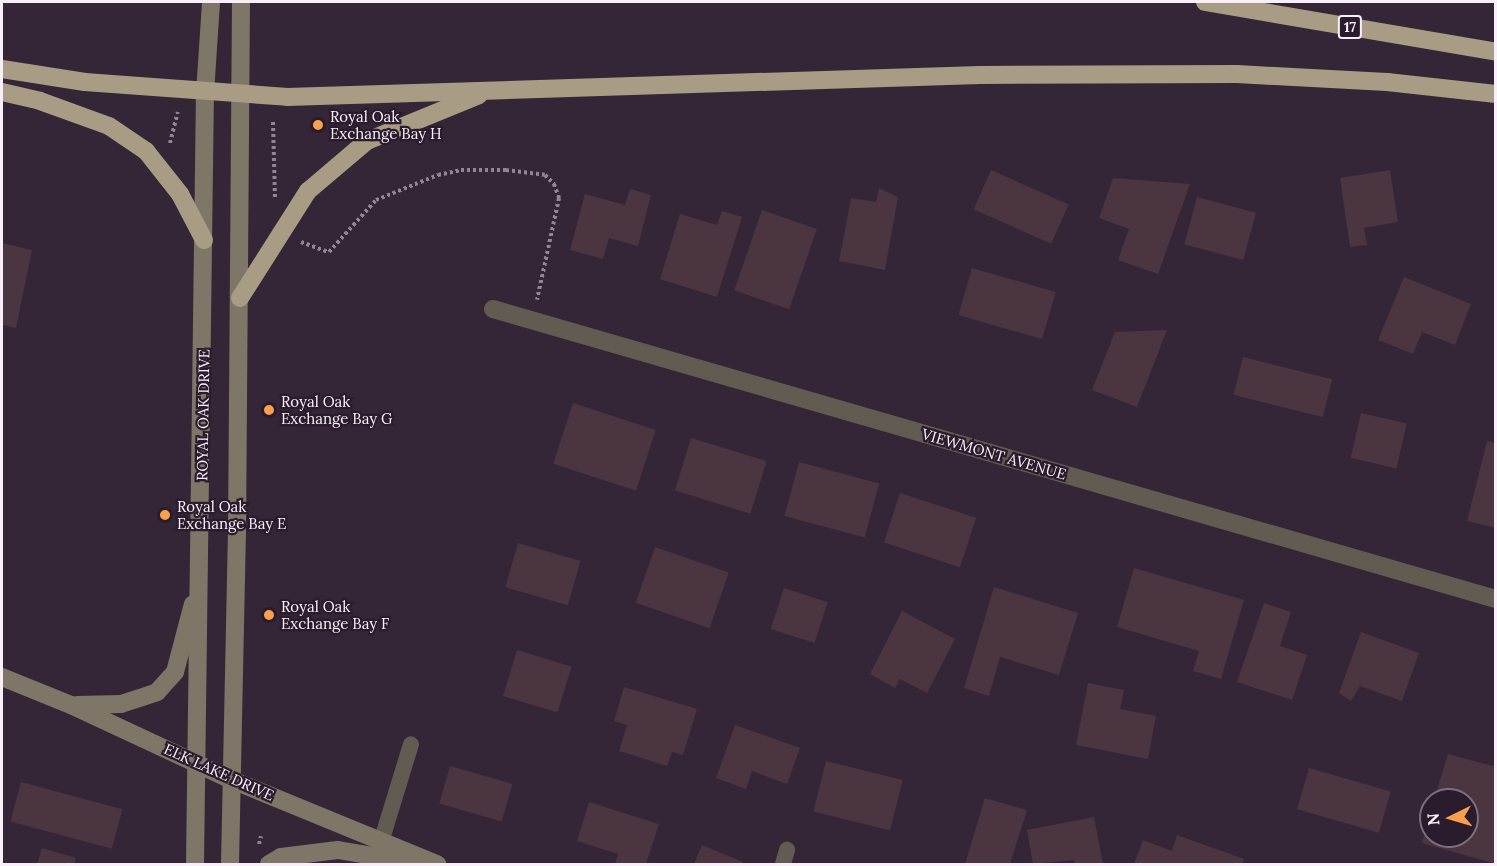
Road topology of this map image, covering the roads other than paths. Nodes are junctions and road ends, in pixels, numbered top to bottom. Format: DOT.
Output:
graph roads {
  1 [pos="211,2"];
  2 [pos="241,2"];
  3 [pos="1205,2"];
  4 [pos="1496,52"];
  5 [pos="2,69"];
  6 [pos="491,90"];
  7 [pos="2,92"];
  8 [pos="205,93"];
  9 [pos="1496,94"];
  10 [pos="240,96"];
  11 [pos="204,240"];
  12 [pos="240,298"];
  13 [pos="493,309"];
  14 [pos="201,576"];
  15 [pos="1496,599"];
  16 [pos="2,677"];
  17 [pos="71,705"];
  18 [pos="411,744"];
  19 [pos="198,764"];
  20 [pos="232,780"];
  21 [pos="382,839"];
  22 [pos="195,864"];
  23 [pos="230,864"];
  24 [pos="269,864"];
  25 [pos="420,864"];
  26 [pos="437,864"];
  1 -- 8 [label="main road, ROYAL OAK DRIVE"];
  2 -- 10 [label="main road"];
  3 -- 4 [label="highway, 17"];
  5 -- 8 [label="highway"];
  6 -- 9 [label="highway"];
  6 -- 10 [label="highway"];
  6 -- 12 [label="highway"];
  7 -- 11 [label="highway"];
  8 -- 10 [label="highway"];
  8 -- 11 [label="main road, ROYAL OAK DRIVE"];
  10 -- 12 [label="main road"];
  11 -- 14 [label="main road, ROYAL OAK DRIVE"];
  12 -- 20 [label="main road"];
  13 -- 15 [label="street, VIEWMONT AVENUE"];
  14 -- 17 [label="main road"];
  14 -- 19 [label="main road, ROYAL OAK DRIVE"];
  16 -- 17 [label="main road, ELK LAKE DRIVE"];
  17 -- 19 [label="main road, ELK LAKE DRIVE"];
  18 -- 21 [label="lane"];
  19 -- 20 [label="main road, ELK LAKE DRIVE"];
  19 -- 22 [label="main road, ROYAL OAK DRIVE"];
  20 -- 21 [label="main road, ELK LAKE DRIVE"];
  20 -- 23 [label="main road"];
  21 -- 26 [label="main road, ELK LAKE DRIVE"];
  24 -- 25 [label="main road"];
}
